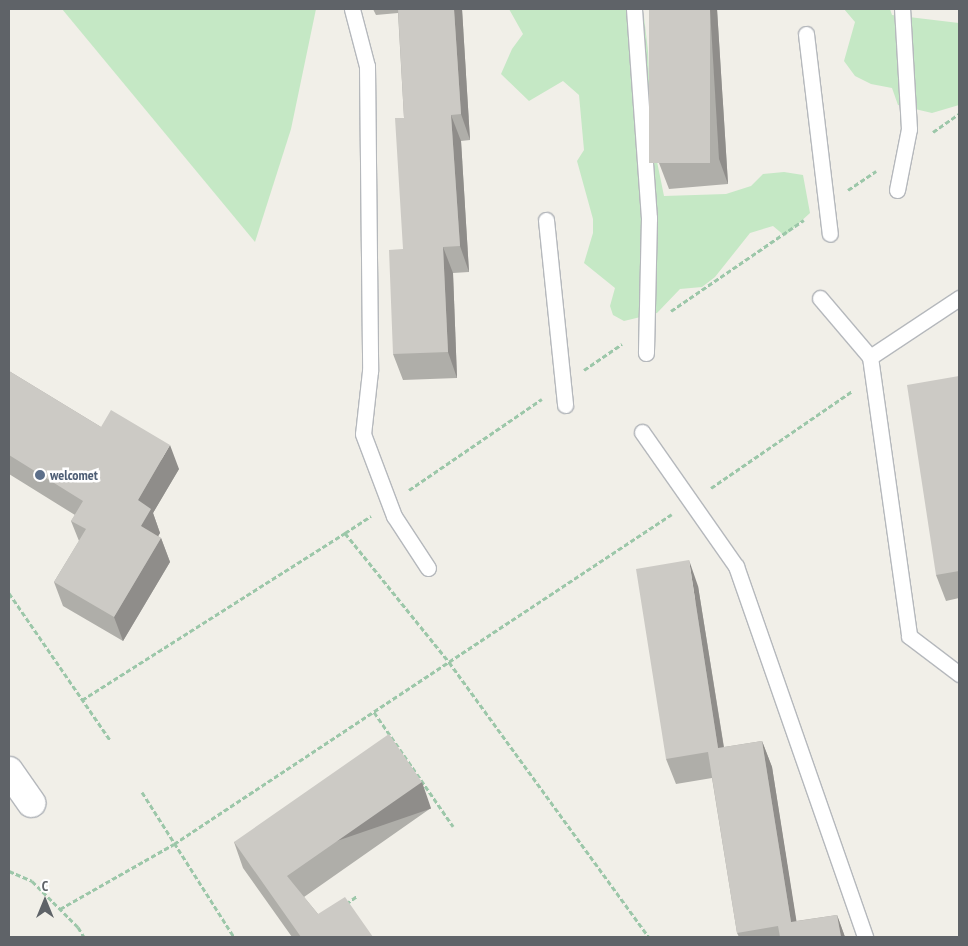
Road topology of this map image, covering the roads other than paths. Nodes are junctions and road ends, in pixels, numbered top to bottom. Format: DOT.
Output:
graph roads {
  1 [pos="352,9"];
  2 [pos="634,9"];
  3 [pos="902,9"];
  4 [pos="806,34"];
  5 [pos="897,190"];
  6 [pos="546,220"];
  7 [pos="830,234"];
  8 [pos="820,298"];
  9 [pos="959,298"];
  10 [pos="646,353"];
  11 [pos="870,357"];
  12 [pos="565,405"];
  13 [pos="642,432"];
  14 [pos="428,568"];
  15 [pos="959,674"];
  16 [pos="9,770"];
  17 [pos="20,804"];
  18 [pos="865,937"];
  1 -- 14 [label="lane"];
  2 -- 10 [label="lane"];
  3 -- 5 [label="lane"];
  4 -- 7 [label="lane"];
  6 -- 12 [label="lane"];
  8 -- 11 [label="lane"];
  9 -- 11 [label="lane"];
  11 -- 15 [label="lane"];
  13 -- 18 [label="lane"];
  16 -- 17 [label="street"];
}
